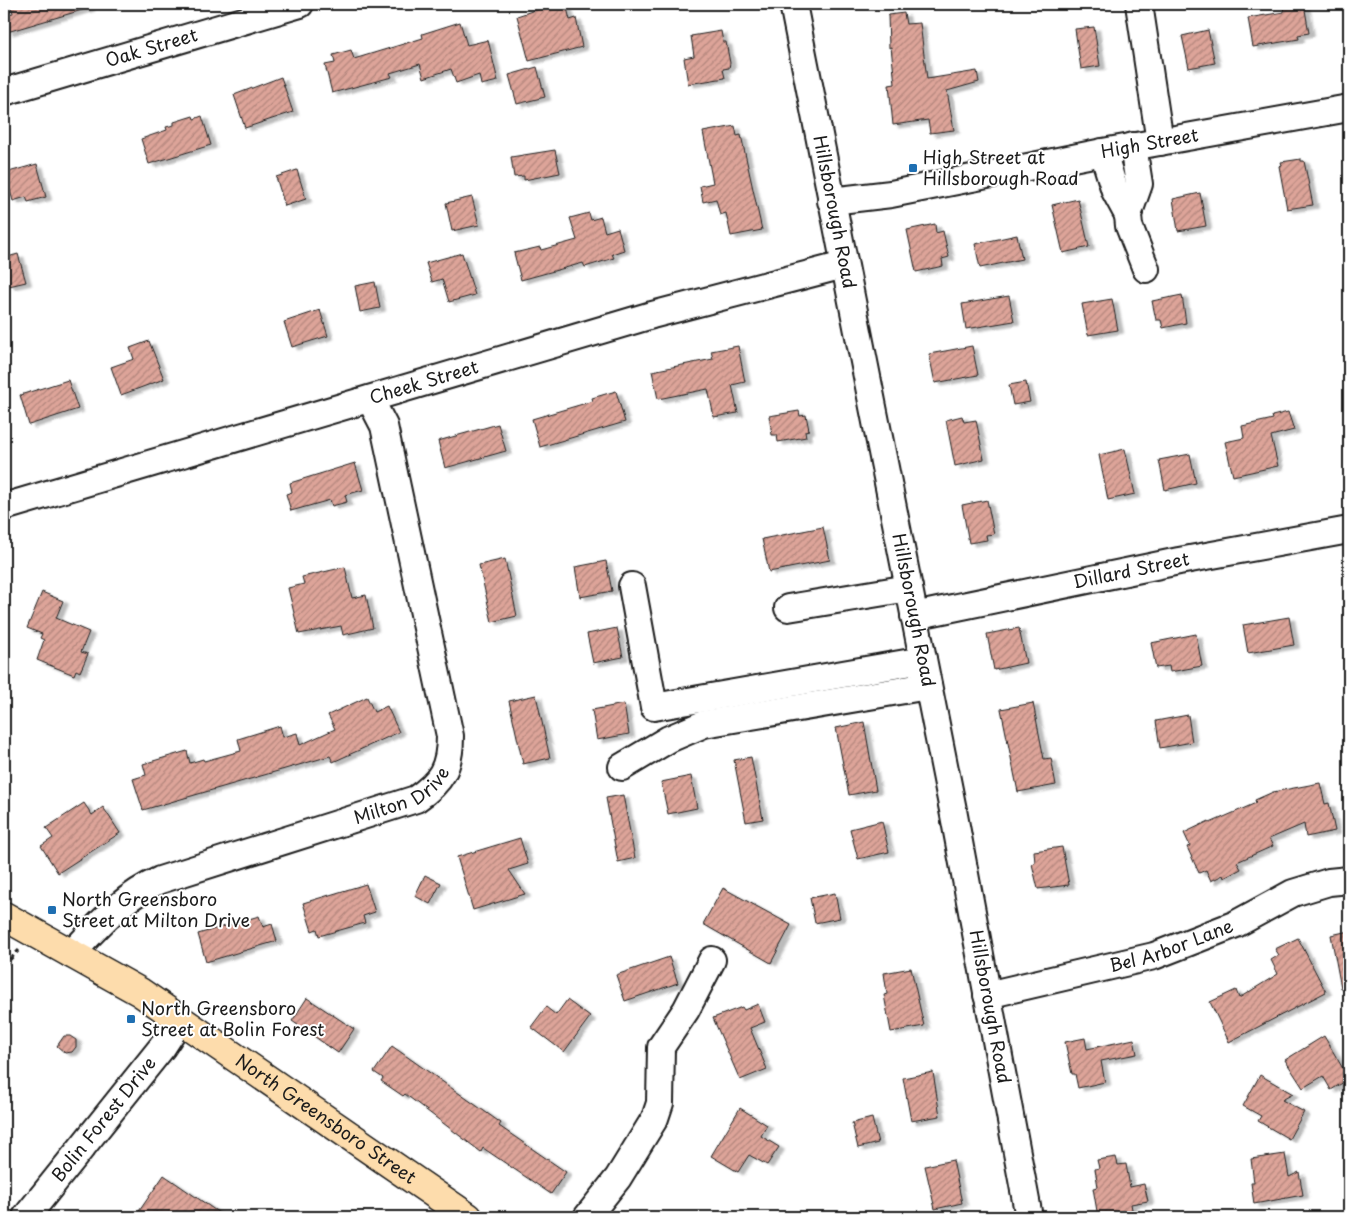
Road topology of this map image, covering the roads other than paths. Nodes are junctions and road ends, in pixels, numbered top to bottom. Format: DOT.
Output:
graph roads {
  1 [pos="300,4"];
  2 [pos="794,4"];
  3 [pos="1139,4"];
  4 [pos="4,92"];
  5 [pos="1349,108"];
  6 [pos="1160,142"];
  7 [pos="1133,146"];
  8 [pos="1103,152"];
  9 [pos="831,201"];
  10 [pos="1128,215"];
  11 [pos="844,265"];
  12 [pos="1146,269"];
  13 [pos="370,399"];
  14 [pos="4,507"];
  15 [pos="1349,530"];
  16 [pos="632,586"];
  17 [pos="909,588"];
  18 [pos="788,608"];
  19 [pos="914,616"];
  20 [pos="923,660"];
  21 [pos="928,686"];
  22 [pos="622,767"];
  23 [pos="1349,880"];
  24 [pos="4,916"];
  25 [pos="71,954"];
  26 [pos="712,960"];
  27 [pos="987,995"];
  28 [pos="180,1020"];
  29 [pos="26,1217"];
  30 [pos="468,1217"];
  31 [pos="587,1217"];
  32 [pos="1029,1217"];
  1 -- 4 [label="street, Oak Street"];
  2 -- 9 [label="street, Hillsborough Road"];
  3 -- 6 [label="street"];
  5 -- 6 [label="street, High Street"];
  6 -- 7 [label="street, High Street"];
  7 -- 8 [label="street, High Street"];
  7 -- 10 [label="street"];
  8 -- 9 [label="street, High Street"];
  8 -- 10 [label="street"];
  9 -- 11 [label="street, Hillsborough Road"];
  10 -- 12 [label="street"];
  11 -- 13 [label="street, Cheek Street"];
  11 -- 17 [label="street, Hillsborough Road"];
  13 -- 14 [label="street, Cheek Street"];
  13 -- 25 [label="street, Milton Drive"];
  15 -- 19 [label="street, Dillard Street"];
  16 -- 20 [label="street"];
  17 -- 18 [label="street"];
  17 -- 19 [label="street, Hillsborough Road"];
  19 -- 20 [label="street, Hillsborough Road"];
  20 -- 21 [label="street, Hillsborough Road"];
  21 -- 22 [label="street"];
  21 -- 27 [label="street, Hillsborough Road"];
  23 -- 27 [label="street, Bel Arbor Lane"];
  24 -- 25 [label="main road, North Greensboro Street"];
  25 -- 28 [label="main road, North Greensboro Street"];
  26 -- 31 [label="street"];
  27 -- 32 [label="street, Hillsborough Road"];
  28 -- 29 [label="street, Bolin Forest Drive"];
  28 -- 30 [label="main road, North Greensboro Street"];
}
